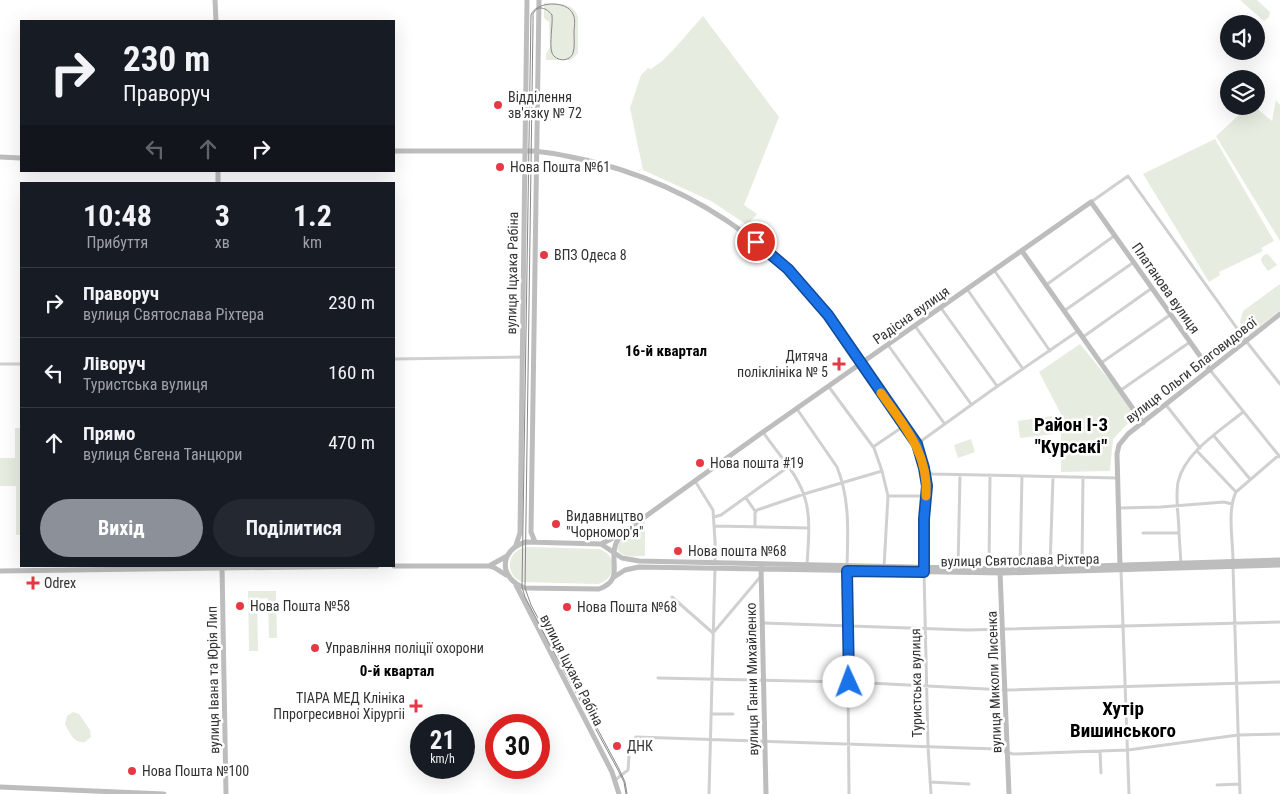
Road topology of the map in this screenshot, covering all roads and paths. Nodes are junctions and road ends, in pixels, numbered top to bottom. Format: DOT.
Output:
graph roads {
  1 [pos="215,0"];
  2 [pos="527,0"];
  3 [pos="539,0"];
  4 [pos="216,20"];
  5 [pos="395,151"];
  6 [pos="526,151"];
  7 [pos="537,151"];
  8 [pos="0,157"];
  9 [pos="20,158"];
  10 [pos="1091,202"];
  11 [pos="1115,236"];
  12 [pos="1022,251"];
  13 [pos="1134,262"];
  14 [pos="994,270"];
  15 [pos="1046,285"];
  16 [pos="1152,288"];
  17 [pos="967,289"];
  18 [pos="941,308"];
  19 [pos="1064,311"];
  20 [pos="1280,314"];
  21 [pos="1170,315"];
  22 [pos="914,326"];
  23 [pos="1078,331"];
  24 [pos="1082,338"];
  25 [pos="1246,341"];
  26 [pos="1190,342"];
  27 [pos="888,345"];
  28 [pos="1050,351"];
  29 [pos="523,357"];
  30 [pos="395,359"];
  31 [pos="0,364"];
  32 [pos="20,364"];
  33 [pos="861,364"];
  34 [pos="1101,364"];
  35 [pos="1023,369"];
  36 [pos="1210,370"];
  37 [pos="1280,384"];
  38 [pos="997,386"];
  39 [pos="829,387"];
  40 [pos="1120,390"];
  41 [pos="971,404"];
  42 [pos="1166,405"];
  43 [pos="797,409"];
  44 [pos="1243,412"];
  45 [pos="944,423"];
  46 [pos="1142,423"];
  47 [pos="904,426"];
  48 [pos="763,432"];
  49 [pos="1214,436"];
  50 [pos="917,444"];
  51 [pos="873,447"];
  52 [pos="1200,448"];
  53 [pos="1197,451"];
  54 [pos="1279,456"];
  55 [pos="788,467"];
  56 [pos="924,468"];
  57 [pos="882,471"];
  58 [pos="960,475"];
  59 [pos="990,475"];
  60 [pos="1022,476"];
  61 [pos="1053,476"];
  62 [pos="1083,477"];
  63 [pos="1118,478"];
  64 [pos="1250,479"];
  65 [pos="695,481"];
  66 [pos="843,484"];
  67 [pos="1236,492"];
  68 [pos="804,494"];
  69 [pos="888,496"];
  70 [pos="926,496"];
  71 [pos="746,498"];
  72 [pos="1232,504"];
  73 [pos="1178,506"];
  74 [pos="1119,508"];
  75 [pos="755,511"];
  76 [pos="714,517"];
  77 [pos="715,526"];
  78 [pos="755,527"];
  79 [pos="808,528"];
  80 [pos="1143,533"];
  81 [pos="1179,533"];
  82 [pos="621,534"];
  83 [pos="535,542"];
  84 [pos="601,544"];
  85 [pos="516,545"];
  86 [pos="614,554"];
  87 [pos="507,555"];
  88 [pos="1280,560"];
  89 [pos="1181,564"];
  90 [pos="1233,564"];
  91 [pos="807,565"];
  92 [pos="1280,565"];
  93 [pos="395,566"];
  94 [pos="489,566"];
  95 [pos="715,566"];
  96 [pos="222,567"];
  97 [pos="884,567"];
  98 [pos="1082,567"];
  99 [pos="958,568"];
  100 [pos="1050,568"];
  101 [pos="1121,568"];
  102 [pos="847,569"];
  103 [pos="988,569"];
  104 [pos="1020,569"];
  105 [pos="761,570"];
  106 [pos="924,570"];
  107 [pos="0,571"];
  108 [pos="1000,571"];
  109 [pos="614,577"];
  110 [pos="510,580"];
  111 [pos="515,584"];
  112 [pos="672,597"];
  113 [pos="1280,622"];
  114 [pos="1234,623"];
  115 [pos="762,624"];
  116 [pos="847,625"];
  117 [pos="1124,626"];
  118 [pos="927,628"];
  119 [pos="1003,628"];
  120 [pos="713,634"];
  121 [pos="658,678"];
  122 [pos="712,680"];
  123 [pos="763,682"];
  124 [pos="849,682"];
  125 [pos="1280,682"];
  126 [pos="1236,684"];
  127 [pos="928,686"];
  128 [pos="1126,686"];
  129 [pos="1006,690"];
  130 [pos="711,714"];
  131 [pos="733,714"];
  132 [pos="1280,734"];
  133 [pos="1238,735"];
  134 [pos="711,739"];
  135 [pos="764,741"];
  136 [pos="850,744"];
  137 [pos="928,746"];
  138 [pos="1128,750"];
  139 [pos="1100,751"];
  140 [pos="1008,752"];
  141 [pos="1101,773"];
  142 [pos="615,780"];
  143 [pos="930,782"];
  144 [pos="969,784"];
  145 [pos="1240,784"];
  146 [pos="1217,785"];
  147 [pos="1,787"];
  148 [pos="59,792"];
  149 [pos="137,793"];
  150 [pos="3,794"];
  151 [pos="164,794"];
  152 [pos="226,794"];
  153 [pos="619,794"];
  154 [pos="709,794"];
  155 [pos="766,794"];
  156 [pos="849,794"];
  157 [pos="931,794"];
  158 [pos="1009,794"];
  159 [pos="1129,794"];
  160 [pos="1240,794"];
  1 -- 4 [label="main road"];
  2 -- 6 [label="main road, вулиця Іцхака Рабіна"];
  3 -- 7 [label="main road, вулиця Іцхака Рабіна"];
  5 -- 6 [label="main road, Туристська вулиця"];
  6 -- 7 [label="main road, Туристська вулиця"];
  6 -- 29 [label="main road, вулиця Іцхака Рабіна"];
  7 -- 33 [label="main road, Туристська вулиця"];
  7 -- 83 [label="main road, вулиця Іцхака Рабіна"];
  8 -- 9 [label="main road"];
  10 -- 11 [label="main road, Платанова вулиця"];
  10 -- 12 [label="main road, Радісна вулиця"];
  10 -- 25 [label="street"];
  11 -- 13 [label="main road, Платанова вулиця"];
  11 -- 15 [label="street"];
  12 -- 14 [label="main road, Радісна вулиця"];
  12 -- 15 [label="main road"];
  13 -- 16 [label="main road, Платанова вулиця"];
  13 -- 19 [label="street"];
  14 -- 17 [label="main road, Радісна вулиця"];
  14 -- 28 [label="street"];
  15 -- 19 [label="main road"];
  16 -- 21 [label="main road, Платанова вулиця"];
  16 -- 24 [label="street"];
  17 -- 18 [label="main road, Радісна вулиця"];
  17 -- 35 [label="street"];
  18 -- 22 [label="main road, Радісна вулиця"];
  18 -- 38 [label="street"];
  19 -- 23 [label="main road"];
  20 -- 25 [label="main road, вулиця Ольги Благовидової"];
  21 -- 26 [label="main road, Платанова вулиця"];
  21 -- 34 [label="street"];
  22 -- 27 [label="main road, Радісна вулиця"];
  22 -- 41 [label="street"];
  23 -- 24 [label="main road"];
  23 -- 28 [label="street"];
  24 -- 34 [label="main road"];
  25 -- 36 [label="main road, вулиця Ольги Благовидової"];
  25 -- 37 [label="street"];
  26 -- 36 [label="main road, Платанова вулиця"];
  26 -- 40 [label="street"];
  27 -- 33 [label="main road, Радісна вулиця"];
  27 -- 45 [label="street"];
  28 -- 35 [label="street"];
  29 -- 30 [label="street"];
  29 -- 85 [label="main road, вулиця Іцхака Рабіна"];
  31 -- 32 [label="street"];
  33 -- 39 [label="main road, Радісна вулиця"];
  33 -- 47 [label="main road, Туристська вулиця"];
  34 -- 40 [label="main road"];
  35 -- 38 [label="street"];
  36 -- 42 [label="main road, вулиця Ольги Благовидової"];
  36 -- 44 [label="street, Платанова вулиця"];
  38 -- 41 [label="street"];
  39 -- 43 [label="main road, Радісна вулиця"];
  39 -- 51 [label="street"];
  40 -- 46 [label="main road"];
  41 -- 45 [label="street"];
  42 -- 46 [label="main road, вулиця Ольги Благовидової"];
  42 -- 52 [label="street"];
  43 -- 48 [label="main road, Радісна вулиця"];
  43 -- 66 [label="street"];
  44 -- 49 [label="street"];
  44 -- 54 [label="street, Платанова вулиця"];
  45 -- 50 [label="street"];
  46 -- 63 [label="main road, вулиця Ольги Благовидової"];
  47 -- 50 [label="main road, Туристська вулиця"];
  47 -- 51 [label="street"];
  48 -- 55 [label="street"];
  48 -- 65 [label="main road, Радісна вулиця"];
  49 -- 52 [label="street"];
  49 -- 64 [label="street"];
  50 -- 56 [label="main road, Туристська вулиця"];
  51 -- 57 [label="street"];
  52 -- 53 [label="street"];
  53 -- 67 [label="street"];
  53 -- 73 [label="street"];
  54 -- 64 [label="street"];
  55 -- 68 [label="street"];
  55 -- 71 [label="street"];
  56 -- 58 [label="street"];
  56 -- 70 [label="main road, Туристська вулиця"];
  57 -- 66 [label="street"];
  57 -- 69 [label="street"];
  58 -- 59 [label="street"];
  58 -- 99 [label="street"];
  59 -- 60 [label="street"];
  59 -- 103 [label="street"];
  60 -- 61 [label="street"];
  60 -- 104 [label="street"];
  61 -- 62 [label="street"];
  61 -- 100 [label="street"];
  62 -- 63 [label="street"];
  62 -- 98 [label="street"];
  63 -- 74 [label="main road, вулиця Ольги Благовидової"];
  64 -- 67 [label="street"];
  65 -- 76 [label="street"];
  65 -- 82 [label="main road, Радісна вулиця"];
  66 -- 68 [label="street"];
  66 -- 102 [label="street"];
  67 -- 72 [label="street"];
  68 -- 75 [label="street"];
  68 -- 79 [label="street"];
  69 -- 70 [label="street"];
  69 -- 97 [label="street"];
  70 -- 106 [label="main road, Туристська вулиця"];
  71 -- 75 [label="street"];
  71 -- 76 [label="street"];
  72 -- 73 [label="street"];
  72 -- 90 [label="street"];
  73 -- 74 [label="street"];
  73 -- 81 [label="street"];
  74 -- 101 [label="main road, вулиця Ольги Благовидової"];
  75 -- 78 [label="street"];
  76 -- 77 [label="street"];
  77 -- 78 [label="street"];
  77 -- 95 [label="street"];
  78 -- 79 [label="street"];
  79 -- 91 [label="street"];
  80 -- 81 [label="street"];
  81 -- 89 [label="street"];
  82 -- 84 [label="main road, Радісна вулиця"];
  82 -- 86 [label="main road"];
  83 -- 84 [label="main road"];
  83 -- 85 [label="main road"];
  84 -- 86 [label="main road"];
  85 -- 87 [label="main road"];
  86 -- 95 [label="main road, вулиця Святослава Ріхтера"];
  86 -- 109 [label="main road"];
  87 -- 94 [label="main road"];
  87 -- 110 [label="main road"];
  88 -- 90 [label="main road, вулиця Святослава Ріхтера"];
  89 -- 90 [label="main road, вулиця Святослава Ріхтера"];
  89 -- 101 [label="main road, вулиця Святослава Ріхтера"];
  90 -- 92 [label="main road, вулиця Святослава Ріхтера"];
  90 -- 101 [label="main road, вулиця Святослава Ріхтера"];
  90 -- 114 [label="street"];
  91 -- 102 [label="main road, вулиця Святослава Ріхтера"];
  91 -- 105 [label="main road, вулиця Святослава Ріхтера"];
  93 -- 94 [label="main road"];
  94 -- 110 [label="main road"];
  95 -- 105 [label="main road, вулиця Святослава Ріхтера"];
  95 -- 109 [label="main road, вулиця Святослава Ріхтера"];
  95 -- 120 [label="street"];
  96 -- 107 [label="main road"];
  96 -- 152 [label="main road, вулиця Івана та Юрія Лип"];
  97 -- 102 [label="main road, вулиця Святослава Ріхтера"];
  97 -- 106 [label="main road, вулиця Святослава Ріхтера"];
  98 -- 100 [label="main road, вулиця Святослава Ріхтера"];
  98 -- 101 [label="main road, вулиця Святослава Ріхтера"];
  99 -- 103 [label="main road, вулиця Святослава Ріхтера"];
  99 -- 106 [label="main road, вулиця Святослава Ріхтера"];
  100 -- 104 [label="main road, вулиця Святослава Ріхтера"];
  101 -- 108 [label="main road, вулиця Святослава Ріхтера"];
  101 -- 117 [label="street, вулиця Ольги Благовидової"];
  102 -- 105 [label="main road, вулиця Святослава Ріхтера"];
  102 -- 106 [label="main road, вулиця Святослава Ріхтера"];
  102 -- 116 [label="street"];
  103 -- 108 [label="main road, вулиця Святослава Ріхтера"];
  104 -- 108 [label="main road, вулиця Святослава Ріхтера"];
  105 -- 115 [label="main road, вулиця Ганни Михайленко"];
  105 -- 120 [label="street"];
  106 -- 108 [label="main road, вулиця Святослава Ріхтера"];
  106 -- 118 [label="street, Туристська вулиця"];
  108 -- 119 [label="main road, вулиця Миколи Лисенка"];
  109 -- 111 [label="main road, вулиця Святослава Ріхтера"];
  110 -- 111 [label="main road"];
  111 -- 142 [label="main road, вулиця Іцхака Рабіна"];
  112 -- 120 [label="street"];
  113 -- 114 [label="street"];
  114 -- 117 [label="street"];
  114 -- 126 [label="street"];
  115 -- 116 [label="street"];
  115 -- 123 [label="main road, вулиця Ганни Михайленко"];
  116 -- 118 [label="street"];
  116 -- 124 [label="street"];
  117 -- 119 [label="street"];
  117 -- 128 [label="street, вулиця Ольги Благовидової"];
  118 -- 119 [label="street"];
  118 -- 127 [label="street, Туристська вулиця"];
  119 -- 129 [label="main road, вулиця Миколи Лисенка"];
  120 -- 122 [label="street"];
  121 -- 122 [label="street"];
  122 -- 123 [label="street"];
  122 -- 130 [label="street"];
  123 -- 124 [label="street"];
  123 -- 135 [label="main road, вулиця Ганни Михайленко"];
  124 -- 127 [label="street"];
  124 -- 136 [label="street"];
  125 -- 126 [label="street"];
  126 -- 128 [label="street"];
  126 -- 133 [label="street"];
  127 -- 129 [label="street"];
  127 -- 137 [label="street, Туристська вулиця"];
  128 -- 129 [label="street"];
  128 -- 138 [label="street, вулиця Ольги Благовидової"];
  129 -- 140 [label="main road, вулиця Миколи Лисенка"];
  130 -- 131 [label="street"];
  130 -- 134 [label="street"];
  132 -- 133 [label="street"];
  133 -- 138 [label="street"];
  133 -- 145 [label="street"];
  134 -- 135 [label="street"];
  134 -- 142 [label="street"];
  134 -- 154 [label="street"];
  135 -- 136 [label="street"];
  135 -- 155 [label="main road, вулиця Ганни Михайленко"];
  136 -- 137 [label="street"];
  136 -- 156 [label="street"];
  137 -- 140 [label="street"];
  137 -- 143 [label="street, Туристська вулиця"];
  138 -- 139 [label="street"];
  138 -- 159 [label="street, вулиця Ольги Благовидової"];
  139 -- 140 [label="street"];
  139 -- 141 [label="street"];
  140 -- 158 [label="main road, вулиця Миколи Лисенка"];
  142 -- 153 [label="main road, вулиця Іцхака Рабіна"];
  143 -- 144 [label="street"];
  143 -- 157 [label="street, Туристська вулиця"];
  145 -- 146 [label="street"];
  145 -- 160 [label="street"];
  147 -- 148 [label="main road"];
  147 -- 150 [label="street"];
  148 -- 149 [label="main road"];
  149 -- 151 [label="main road"];
}
